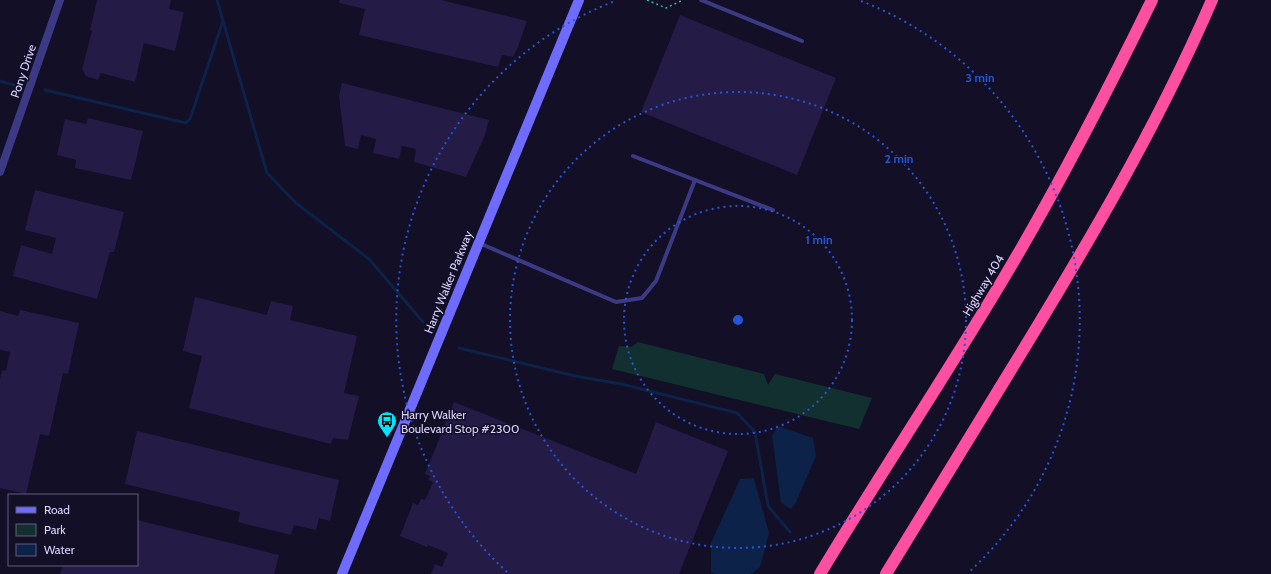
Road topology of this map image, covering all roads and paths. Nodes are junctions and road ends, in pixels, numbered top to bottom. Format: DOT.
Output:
graph roads {
  1 [pos="60,0"];
  2 [pos="579,0"];
  3 [pos="646,0"];
  4 [pos="683,0"];
  5 [pos="701,0"];
  6 [pos="1152,0"];
  7 [pos="1212,0"];
  8 [pos="802,41"];
  9 [pos="633,156"];
  10 [pos="0,172"];
  11 [pos="695,180"];
  12 [pos="774,210"];
  13 [pos="478,243"];
  14 [pos="342,574"];
  15 [pos="820,574"];
  16 [pos="886,574"];
  1 -- 10 [label="street, Pony Drive"];
  2 -- 13 [label="street, Harry Walker Parkway"];
  3 -- 4 [label="path"];
  5 -- 8 [label="lane"];
  6 -- 15 [label="highway, Highway 404"];
  7 -- 16 [label="highway"];
  9 -- 11 [label="lane"];
  11 -- 12 [label="lane"];
  11 -- 13 [label="lane"];
  13 -- 14 [label="street, Harry Walker Parkway"];
}
